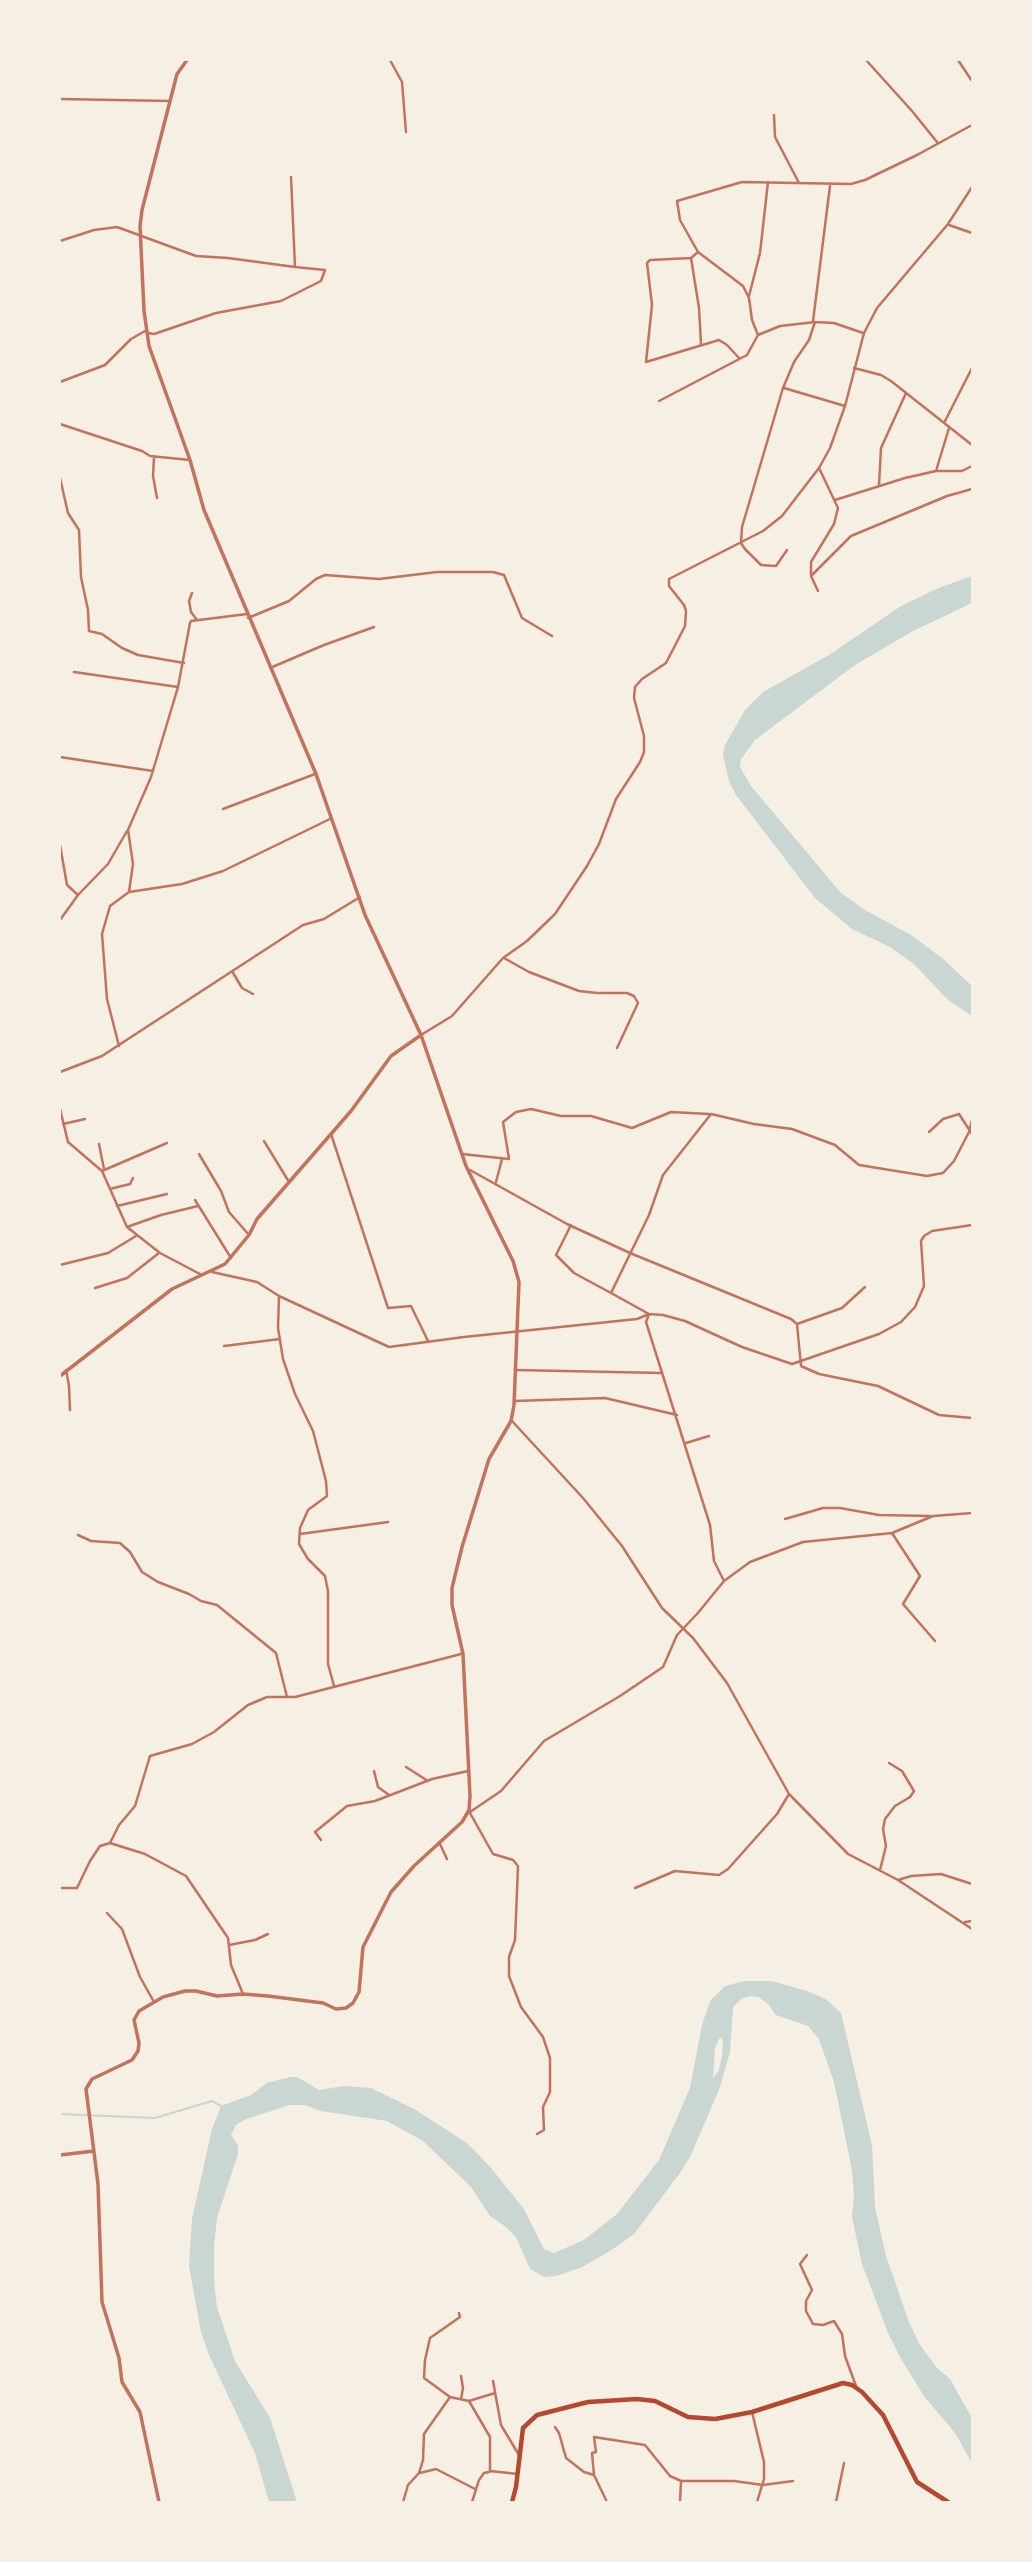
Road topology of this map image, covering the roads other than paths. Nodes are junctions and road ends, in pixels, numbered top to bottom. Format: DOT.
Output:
graph roads {
  1 [pos="187,60"];
  2 [pos="390,60"];
  3 [pos="866,60"];
  4 [pos="958,60"];
  5 [pos="972,80"];
  6 [pos="60,99"];
  7 [pos="170,101"];
  8 [pos="774,115"];
  9 [pos="972,125"];
  10 [pos="405,132"];
  11 [pos="937,142"];
  12 [pos="291,177"];
  13 [pos="768,182"];
  14 [pos="799,183"];
  15 [pos="830,186"];
  16 [pos="972,187"];
  17 [pos="948,225"];
  18 [pos="972,233"];
  19 [pos="140,235"];
  20 [pos="60,241"];
  21 [pos="698,251"];
  22 [pos="691,257"];
  23 [pos="295,267"];
  24 [pos="749,298"];
  25 [pos="814,322"];
  26 [pos="147,332"];
  27 [pos="864,333"];
  28 [pos="758,335"];
  29 [pos="701,345"];
  30 [pos="739,358"];
  31 [pos="853,368"];
  32 [pos="972,368"];
  33 [pos="60,382"];
  34 [pos="783,388"];
  35 [pos="906,392"];
  36 [pos="659,401"];
  37 [pos="845,405"];
  38 [pos="944,423"];
  39 [pos="60,424"];
  40 [pos="949,428"];
  41 [pos="972,445"];
  42 [pos="154,457"];
  43 [pos="190,460"];
  44 [pos="972,466"];
  45 [pos="820,468"];
  46 [pos="936,471"];
  47 [pos="60,478"];
  48 [pos="879,485"];
  49 [pos="972,489"];
  50 [pos="157,498"];
  51 [pos="835,500"];
  52 [pos="60,503"];
  53 [pos="65,503"];
  54 [pos="741,543"];
  55 [pos="787,550"];
  56 [pos="811,576"];
  57 [pos="818,591"];
  58 [pos="192,593"];
  59 [pos="248,616"];
  60 [pos="197,620"];
  61 [pos="374,627"];
  62 [pos="552,636"];
  63 [pos="184,663"];
  64 [pos="270,668"];
  65 [pos="74,672"];
  66 [pos="178,687"];
  67 [pos="60,757"];
  68 [pos="153,771"];
  69 [pos="316,774"];
  70 [pos="223,809"];
  71 [pos="332,818"];
  72 [pos="128,830"];
  73 [pos="60,845"];
  74 [pos="130,892"];
  75 [pos="78,895"];
  76 [pos="360,897"];
  77 [pos="60,920"];
  78 [pos="502,958"];
  79 [pos="232,971"];
  80 [pos="253,994"];
  81 [pos="421,1035"];
  82 [pos="119,1046"];
  83 [pos="618,1048"];
  84 [pos="60,1072"];
  85 [pos="60,1109"];
  86 [pos="711,1114"];
  87 [pos="85,1119"];
  88 [pos="972,1120"];
  89 [pos="63,1124"];
  90 [pos="970,1129"];
  91 [pos="929,1132"];
  92 [pos="331,1134"];
  93 [pos="972,1134"];
  94 [pos="264,1141"];
  95 [pos="167,1143"];
  96 [pos="99,1144"];
  97 [pos="199,1154"];
  98 [pos="462,1154"];
  99 [pos="502,1159"];
  100 [pos="103,1170"];
  101 [pos="470,1170"];
  102 [pos="133,1178"];
  103 [pos="289,1182"];
  104 [pos="496,1184"];
  105 [pos="110,1189"];
  106 [pos="167,1194"];
  107 [pos="195,1200"];
  108 [pos="117,1206"];
  109 [pos="198,1206"];
  110 [pos="571,1225"];
  111 [pos="972,1225"];
  112 [pos="127,1227"];
  113 [pos="250,1235"];
  114 [pos="136,1236"];
  115 [pos="630,1252"];
  116 [pos="160,1253"];
  117 [pos="231,1258"];
  118 [pos="60,1265"];
  119 [pos="212,1272"];
  120 [pos="202,1275"];
  121 [pos="95,1287"];
  122 [pos="865,1287"];
  123 [pos="611,1293"];
  124 [pos="279,1296"];
  125 [pos="649,1314"];
  126 [pos="797,1324"];
  127 [pos="516,1332"];
  128 [pos="280,1339"];
  129 [pos="428,1342"];
  130 [pos="224,1346"];
  131 [pos="800,1360"];
  132 [pos="65,1370"];
  133 [pos="515,1370"];
  134 [pos="663,1373"];
  135 [pos="60,1376"];
  136 [pos="514,1401"];
  137 [pos="70,1410"];
  138 [pos="677,1415"];
  139 [pos="972,1418"];
  140 [pos="511,1421"];
  141 [pos="709,1436"];
  142 [pos="686,1443"];
  143 [pos="972,1513"];
  144 [pos="933,1516"];
  145 [pos="785,1519"];
  146 [pos="388,1522"];
  147 [pos="300,1534"];
  148 [pos="892,1534"];
  149 [pos="78,1535"];
  150 [pos="724,1581"];
  151 [pos="683,1628"];
  152 [pos="935,1641"];
  153 [pos="463,1654"];
  154 [pos="334,1687"];
  155 [pos="287,1697"];
  156 [pos="889,1763"];
  157 [pos="406,1767"];
  158 [pos="469,1770"];
  159 [pos="374,1771"];
  160 [pos="428,1781"];
  161 [pos="789,1794"];
  162 [pos="389,1795"];
  163 [pos="469,1811"];
  164 [pos="321,1840"];
  165 [pos="439,1842"];
  166 [pos="110,1843"];
  167 [pos="447,1860"];
  168 [pos="880,1870"];
  169 [pos="898,1880"];
  170 [pos="972,1884"];
  171 [pos="60,1888"];
  172 [pos="635,1888"];
  173 [pos="107,1913"];
  174 [pos="972,1921"];
  175 [pos="965,1922"];
  176 [pos="972,1929"];
  177 [pos="268,1934"];
  178 [pos="229,1945"];
  179 [pos="243,1994"];
  180 [pos="154,2002"];
  181 [pos="537,2134"];
  182 [pos="93,2149"];
  183 [pos="60,2155"];
  184 [pos="807,2255"];
  185 [pos="459,2313"];
  186 [pos="461,2376"];
  187 [pos="492,2381"];
  188 [pos="858,2389"];
  189 [pos="495,2393"];
  190 [pos="450,2397"];
  191 [pos="461,2399"];
  192 [pos="469,2401"];
  193 [pos="752,2412"];
  194 [pos="555,2427"];
  195 [pos="519,2455"];
  196 [pos="844,2463"];
  197 [pos="490,2471"];
  198 [pos="419,2473"];
  199 [pos="518,2474"];
  200 [pos="594,2475"];
  201 [pos="681,2481"];
  202 [pos="793,2481"];
  203 [pos="763,2485"];
  204 [pos="475,2489"];
  205 [pos="159,2502"];
  206 [pos="403,2502"];
  207 [pos="472,2502"];
  208 [pos="512,2502"];
  209 [pos="607,2502"];
  210 [pos="680,2502"];
  211 [pos="757,2502"];
  212 [pos="836,2502"];
  213 [pos="948,2502"];
  1 -- 7 [label="street"];
  2 -- 10 [label="street"];
  3 -- 11 [label="street"];
  4 -- 5 [label="street"];
  6 -- 7 [label="street"];
  7 -- 19 [label="street"];
  8 -- 14 [label="street"];
  9 -- 11 [label="street"];
  11 -- 15 [label="street"];
  12 -- 23 [label="street"];
  13 -- 14 [label="street"];
  13 -- 21 [label="street"];
  13 -- 24 [label="street"];
  14 -- 15 [label="street"];
  15 -- 25 [label="street"];
  16 -- 17 [label="street"];
  17 -- 18 [label="street"];
  17 -- 27 [label="street"];
  19 -- 20 [label="street"];
  19 -- 23 [label="street"];
  19 -- 26 [label="street"];
  21 -- 22 [label="street"];
  21 -- 24 [label="street"];
  22 -- 29 [label="street"];
  22 -- 29 [label="street"];
  23 -- 26 [label="street"];
  24 -- 28 [label="street"];
  25 -- 27 [label="street"];
  25 -- 28 [label="street"];
  25 -- 34 [label="street"];
  26 -- 33 [label="street"];
  26 -- 43 [label="street"];
  27 -- 31 [label="street"];
  28 -- 30 [label="street"];
  29 -- 30 [label="street"];
  30 -- 36 [label="street"];
  31 -- 35 [label="street"];
  31 -- 37 [label="street"];
  32 -- 38 [label="street"];
  34 -- 37 [label="street"];
  34 -- 54 [label="street"];
  35 -- 38 [label="street"];
  35 -- 48 [label="street"];
  37 -- 45 [label="street"];
  38 -- 40 [label="street"];
  39 -- 42 [label="street"];
  40 -- 41 [label="street"];
  40 -- 46 [label="street"];
  42 -- 43 [label="street"];
  42 -- 50 [label="street"];
  43 -- 59 [label="street"];
  44 -- 46 [label="street"];
  45 -- 51 [label="street"];
  45 -- 54 [label="street"];
  46 -- 48 [label="street"];
  47 -- 53 [label="street"];
  48 -- 51 [label="street"];
  49 -- 56 [label="street"];
  51 -- 56 [label="street"];
  52 -- 53 [label="street"];
  53 -- 63 [label="street"];
  54 -- 55 [label="street"];
  54 -- 78 [label="street"];
  56 -- 57 [label="street"];
  58 -- 60 [label="street"];
  59 -- 60 [label="street"];
  59 -- 62 [label="street"];
  59 -- 64 [label="street"];
  60 -- 63 [label="street"];
  61 -- 64 [label="street"];
  63 -- 66 [label="street"];
  64 -- 69 [label="street"];
  65 -- 66 [label="street"];
  66 -- 68 [label="street"];
  67 -- 68 [label="street"];
  68 -- 72 [label="street"];
  69 -- 70 [label="street"];
  69 -- 71 [label="street"];
  71 -- 74 [label="street"];
  71 -- 76 [label="street"];
  72 -- 74 [label="street"];
  72 -- 75 [label="street"];
  73 -- 75 [label="street"];
  74 -- 82 [label="street"];
  75 -- 77 [label="street"];
  76 -- 79 [label="street"];
  76 -- 81 [label="street"];
  78 -- 81 [label="street"];
  78 -- 83 [label="street"];
  79 -- 80 [label="street"];
  79 -- 82 [label="street"];
  81 -- 92 [label="street"];
  81 -- 98 [label="street"];
  82 -- 84 [label="street"];
  85 -- 89 [label="street"];
  86 -- 90 [label="street"];
  86 -- 99 [label="street"];
  86 -- 115 [label="street"];
  87 -- 89 [label="street"];
  88 -- 90 [label="street"];
  89 -- 100 [label="street"];
  90 -- 91 [label="street"];
  90 -- 93 [label="street"];
  92 -- 103 [label="street"];
  92 -- 129 [label="street"];
  94 -- 103 [label="street"];
  95 -- 100 [label="street"];
  96 -- 100 [label="street"];
  97 -- 113 [label="street"];
  98 -- 99 [label="street"];
  98 -- 101 [label="street"];
  99 -- 104 [label="street"];
  100 -- 105 [label="street"];
  101 -- 104 [label="street"];
  101 -- 127 [label="street"];
  102 -- 105 [label="street"];
  103 -- 113 [label="street"];
  104 -- 110 [label="street"];
  105 -- 108 [label="street"];
  106 -- 108 [label="street"];
  107 -- 109 [label="street"];
  108 -- 112 [label="street"];
  109 -- 112 [label="street"];
  109 -- 117 [label="street"];
  110 -- 115 [label="street"];
  110 -- 123 [label="street"];
  111 -- 131 [label="street"];
  112 -- 114 [label="street"];
  113 -- 117 [label="street"];
  114 -- 116 [label="street"];
  114 -- 118 [label="street"];
  115 -- 123 [label="street"];
  115 -- 126 [label="street"];
  116 -- 120 [label="street"];
  116 -- 121 [label="street"];
  117 -- 119 [label="street"];
  119 -- 120 [label="street"];
  119 -- 124 [label="street"];
  120 -- 132 [label="street"];
  122 -- 126 [label="street"];
  123 -- 125 [label="street"];
  124 -- 128 [label="street"];
  124 -- 129 [label="street"];
  125 -- 127 [label="street"];
  125 -- 131 [label="street"];
  125 -- 134 [label="street"];
  126 -- 131 [label="street"];
  127 -- 129 [label="street"];
  127 -- 133 [label="street"];
  128 -- 130 [label="street"];
  128 -- 147 [label="street"];
  131 -- 139 [label="street"];
  132 -- 135 [label="street"];
  132 -- 137 [label="street"];
  133 -- 134 [label="street"];
  133 -- 136 [label="street"];
  134 -- 138 [label="street"];
  136 -- 138 [label="street"];
  136 -- 140 [label="street"];
  138 -- 142 [label="street"];
  140 -- 151 [label="street"];
  140 -- 153 [label="street"];
  141 -- 142 [label="street"];
  142 -- 150 [label="street"];
  143 -- 144 [label="street"];
  144 -- 145 [label="street"];
  144 -- 148 [label="street"];
  146 -- 147 [label="street"];
  147 -- 154 [label="street"];
  148 -- 150 [label="street"];
  148 -- 152 [label="street"];
  149 -- 155 [label="street"];
  150 -- 151 [label="street"];
  151 -- 161 [label="street"];
  151 -- 163 [label="street"];
  153 -- 154 [label="street"];
  153 -- 158 [label="street"];
  154 -- 155 [label="street"];
  155 -- 166 [label="street"];
  156 -- 168 [label="street"];
  157 -- 160 [label="street"];
  158 -- 160 [label="street"];
  158 -- 163 [label="street"];
  159 -- 162 [label="street"];
  160 -- 162 [label="street"];
  161 -- 168 [label="street"];
  161 -- 172 [label="street"];
  162 -- 164 [label="street"];
  163 -- 165 [label="street"];
  163 -- 181 [label="street"];
  165 -- 167 [label="street"];
  165 -- 179 [label="street"];
  166 -- 171 [label="street"];
  166 -- 178 [label="street"];
  168 -- 169 [label="street"];
  169 -- 170 [label="street"];
  169 -- 175 [label="street"];
  173 -- 180 [label="street"];
  174 -- 175 [label="street"];
  175 -- 176 [label="street"];
  177 -- 178 [label="street"];
  178 -- 179 [label="street"];
  179 -- 180 [label="street"];
  180 -- 182 [label="street"];
  182 -- 183 [label="street"];
  182 -- 205 [label="street"];
  184 -- 188 [label="street"];
  185 -- 190 [label="street"];
  186 -- 191 [label="street"];
  187 -- 189 [label="street"];
  188 -- 193 [label="main road"];
  188 -- 213 [label="main road"];
  189 -- 192 [label="street"];
  189 -- 195 [label="street"];
  190 -- 191 [label="street"];
  190 -- 198 [label="street"];
  191 -- 192 [label="street"];
  192 -- 197 [label="street"];
  193 -- 195 [label="main road"];
  193 -- 203 [label="street"];
  194 -- 200 [label="street"];
  195 -- 199 [label="main road"];
  196 -- 212 [label="street"];
  197 -- 199 [label="street"];
  197 -- 204 [label="street"];
  198 -- 204 [label="street"];
  198 -- 206 [label="street"];
  199 -- 208 [label="main road"];
  200 -- 201 [label="street"];
  200 -- 209 [label="street"];
  201 -- 203 [label="street"];
  201 -- 210 [label="street"];
  202 -- 203 [label="street"];
  203 -- 211 [label="street"];
  204 -- 207 [label="street"];
}
